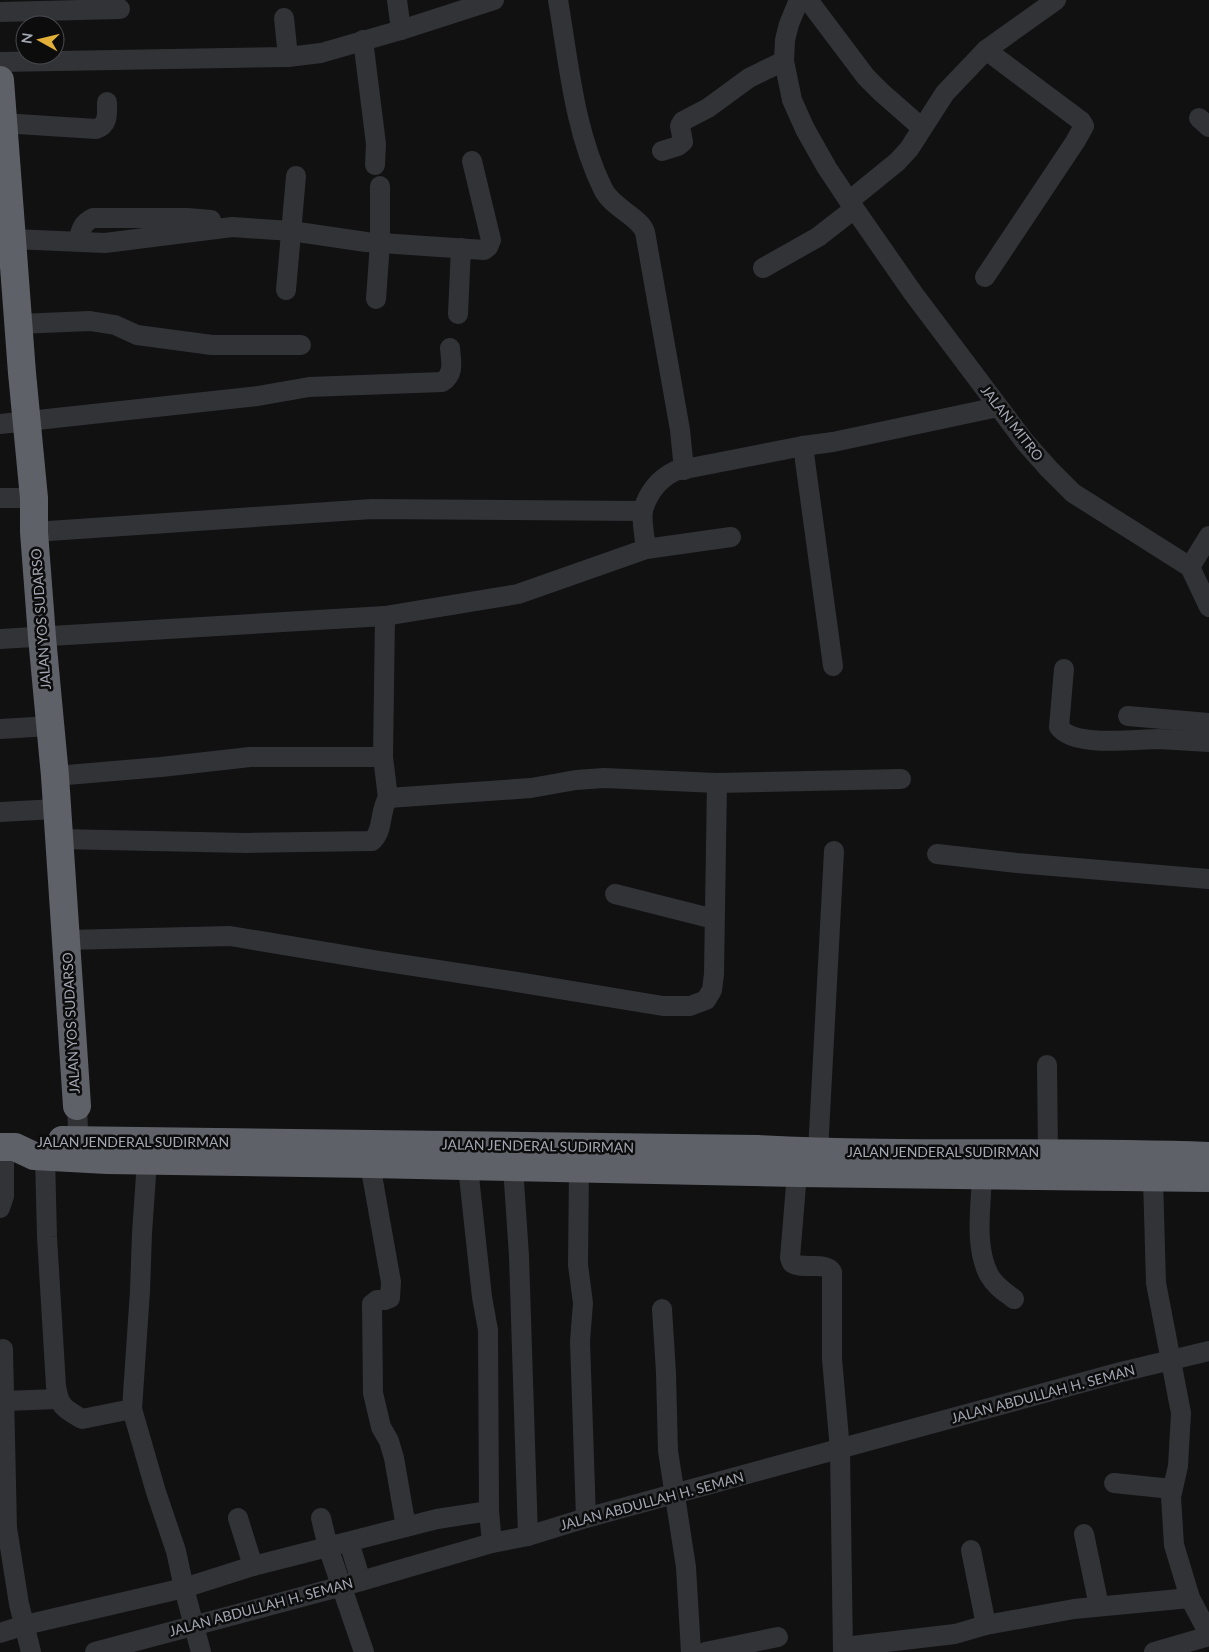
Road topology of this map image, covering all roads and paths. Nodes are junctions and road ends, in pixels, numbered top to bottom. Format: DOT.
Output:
graph roads {
  1 [pos="397,0"];
  2 [pos="494,0"];
  3 [pos="558,0"];
  4 [pos="799,0"];
  5 [pos="808,0"];
  6 [pos="1056,0"];
  7 [pos="120,9"];
  8 [pos="0,12"];
  9 [pos="284,18"];
  10 [pos="402,30"];
  11 [pos="363,40"];
  12 [pos="986,50"];
  13 [pos="288,57"];
  14 [pos="784,61"];
  15 [pos="0,62"];
  16 [pos="107,102"];
  17 [pos="1,117"];
  18 [pos="922,128"];
  19 [pos="662,151"];
  20 [pos="472,161"];
  21 [pos="375,165"];
  22 [pos="296,176"];
  23 [pos="380,186"];
  24 [pos="851,205"];
  25 [pos="291,231"];
  26 [pos="13,239"];
  27 [pos="380,243"];
  28 [pos="461,248"];
  29 [pos="8,266"];
  30 [pos="763,268"];
  31 [pos="985,277"];
  32 [pos="286,290"];
  33 [pos="376,299"];
  34 [pos="458,314"];
  35 [pos="19,324"];
  36 [pos="301,346"];
  37 [pos="450,348"];
  38 [pos="998,407"];
  39 [pos="13,423"];
  40 [pos="803,446"];
  41 [pos="684,470"];
  42 [pos="0,498"];
  43 [pos="34,498"];
  44 [pos="643,511"];
  45 [pos="34,532"];
  46 [pos="1209,536"];
  47 [pos="731,537"];
  48 [pos="646,549"];
  49 [pos="1190,567"];
  50 [pos="1209,607"];
  51 [pos="385,616"];
  52 [pos="42,637"];
  53 [pos="0,640"];
  54 [pos="833,666"];
  55 [pos="1064,669"];
  56 [pos="1128,716"];
  57 [pos="1209,723"];
  58 [pos="50,726"];
  59 [pos="0,729"];
  60 [pos="1209,742"];
  61 [pos="383,757"];
  62 [pos="55,776"];
  63 [pos="901,778"];
  64 [pos="717,783"];
  65 [pos="388,798"];
  66 [pos="56,809"];
  67 [pos="0,812"];
  68 [pos="59,840"];
  69 [pos="834,850"];
  70 [pos="937,854"];
  71 [pos="1209,879"];
  72 [pos="615,894"];
  73 [pos="714,918"];
  74 [pos="66,940"];
  75 [pos="1046,1066"];
  76 [pos="77,1106"];
  77 [pos="6,1147"];
  78 [pos="79,1149"];
  79 [pos="818,1152"];
  80 [pos="1048,1153"];
  81 [pos="45,1156"];
  82 [pos="1209,1156"];
  83 [pos="707,1159"];
  84 [pos="147,1161"];
  85 [pos="370,1164"];
  86 [pos="468,1167"];
  87 [pos="514,1167"];
  88 [pos="580,1168"];
  89 [pos="798,1173"];
  90 [pos="982,1175"];
  91 [pos="1153,1178"];
  92 [pos="1209,1178"];
  93 [pos="0,1208"];
  94 [pos="1014,1299"];
  95 [pos="662,1309"];
  96 [pos="3,1349"];
  97 [pos="1209,1351"];
  98 [pos="1171,1359"];
  99 [pos="58,1399"];
  100 [pos="4,1401"];
  101 [pos="132,1409"];
  102 [pos="2,1436"];
  103 [pos="840,1450"];
  104 [pos="1114,1483"];
  105 [pos="1172,1489"];
  106 [pos="674,1495"];
  107 [pos="489,1511"];
  108 [pos="238,1518"];
  109 [pos="322,1518"];
  110 [pos="586,1518"];
  111 [pos="406,1527"];
  112 [pos="1084,1534"];
  113 [pos="528,1536"];
  114 [pos="349,1542"];
  115 [pos="492,1543"];
  116 [pos="328,1547"];
  117 [pos="971,1550"];
  118 [pos="252,1566"];
  119 [pos="352,1583"];
  120 [pos="184,1588"];
  121 [pos="1190,1598"];
  122 [pos="1099,1606"];
  123 [pos="24,1625"];
  124 [pos="986,1625"];
  125 [pos="193,1626"];
  126 [pos="0,1633"];
  127 [pos="1209,1635"];
  128 [pos="778,1637"];
  129 [pos="920,1643"];
  130 [pos="844,1650"];
  131 [pos="31,1652"];
  132 [pos="95,1652"];
  133 [pos="201,1652"];
  134 [pos="364,1652"];
  135 [pos="691,1652"];
  136 [pos="705,1652"];
  137 [pos="1154,1652"];
  1 -- 10 [label="street"];
  2 -- 10 [label="street"];
  3 -- 41 [label="street"];
  4 -- 14 [label="street, JALAN MITRO"];
  5 -- 18 [label="street"];
  6 -- 12 [label="street"];
  7 -- 8 [label="street"];
  9 -- 13 [label="street"];
  10 -- 11 [label="street"];
  11 -- 13 [label="street"];
  11 -- 21 [label="street"];
  12 -- 18 [label="street"];
  12 -- 31 [label="street"];
  13 -- 15 [label="street"];
  14 -- 19 [label="street"];
  14 -- 24 [label="street, JALAN MITRO"];
  16 -- 17 [label="street"];
  17 -- 26 [label="highway, JALAN YOS SUDARSO"];
  18 -- 24 [label="street"];
  20 -- 28 [label="street"];
  22 -- 25 [label="street"];
  23 -- 27 [label="street"];
  24 -- 30 [label="street"];
  24 -- 38 [label="street, JALAN MITRO"];
  25 -- 26 [label="street"];
  25 -- 27 [label="street"];
  25 -- 32 [label="street"];
  26 -- 29 [label="highway, JALAN YOS SUDARSO"];
  27 -- 28 [label="street"];
  27 -- 33 [label="street"];
  28 -- 34 [label="street"];
  29 -- 35 [label="highway, JALAN YOS SUDARSO"];
  35 -- 36 [label="street"];
  35 -- 39 [label="highway, JALAN YOS SUDARSO"];
  37 -- 39 [label="street"];
  38 -- 40 [label="street"];
  38 -- 49 [label="street, JALAN MITRO"];
  39 -- 43 [label="highway, JALAN YOS SUDARSO"];
  40 -- 41 [label="street"];
  40 -- 54 [label="street"];
  41 -- 44 [label="street"];
  42 -- 43 [label="street"];
  43 -- 45 [label="highway, JALAN YOS SUDARSO"];
  44 -- 45 [label="street"];
  44 -- 48 [label="street"];
  45 -- 52 [label="highway, JALAN YOS SUDARSO"];
  46 -- 49 [label="street"];
  47 -- 48 [label="street"];
  48 -- 51 [label="street"];
  49 -- 50 [label="street"];
  51 -- 52 [label="street"];
  51 -- 61 [label="street"];
  52 -- 53 [label="street"];
  52 -- 58 [label="highway, JALAN YOS SUDARSO"];
  55 -- 60 [label="street"];
  56 -- 57 [label="street"];
  58 -- 59 [label="street"];
  58 -- 62 [label="highway, JALAN YOS SUDARSO"];
  61 -- 62 [label="street"];
  61 -- 65 [label="street"];
  62 -- 66 [label="highway, JALAN YOS SUDARSO"];
  63 -- 64 [label="street"];
  64 -- 65 [label="street"];
  64 -- 73 [label="street"];
  65 -- 68 [label="street"];
  66 -- 67 [label="street"];
  66 -- 68 [label="highway, JALAN YOS SUDARSO"];
  68 -- 74 [label="highway, JALAN YOS SUDARSO"];
  69 -- 79 [label="street"];
  70 -- 71 [label="street"];
  72 -- 73 [label="street"];
  73 -- 74 [label="street"];
  74 -- 76 [label="highway, JALAN YOS SUDARSO"];
  75 -- 80 [label="street"];
  76 -- 78 [label="street, JALAN YOS SUDARSO"];
  77 -- 78 [label="highway, JALAN JENDERAL SUDIRMAN"];
  77 -- 81 [label="highway, JALAN JENDERAL SUDIRMAN"];
  77 -- 93 [label="street"];
  78 -- 81 [label="highway, JALAN JENDERAL SUDIRMAN"];
  78 -- 83 [label="highway, JALAN JENDERAL SUDIRMAN"];
  78 -- 84 [label="highway, JALAN JENDERAL SUDIRMAN"];
  79 -- 80 [label="highway, JALAN JENDERAL SUDIRMAN"];
  79 -- 83 [label="highway, JALAN JENDERAL SUDIRMAN"];
  80 -- 82 [label="highway, JALAN JENDERAL SUDIRMAN"];
  81 -- 99 [label="street"];
  83 -- 88 [label="highway, JALAN JENDERAL SUDIRMAN"];
  83 -- 89 [label="highway, JALAN JENDERAL SUDIRMAN"];
  84 -- 85 [label="highway, JALAN JENDERAL SUDIRMAN"];
  84 -- 101 [label="street"];
  85 -- 86 [label="highway, JALAN JENDERAL SUDIRMAN"];
  85 -- 111 [label="street"];
  86 -- 87 [label="highway, JALAN JENDERAL SUDIRMAN"];
  86 -- 107 [label="street"];
  87 -- 88 [label="highway, JALAN JENDERAL SUDIRMAN"];
  87 -- 113 [label="street"];
  88 -- 110 [label="street"];
  89 -- 90 [label="highway, JALAN JENDERAL SUDIRMAN"];
  89 -- 103 [label="street"];
  90 -- 91 [label="highway, JALAN JENDERAL SUDIRMAN"];
  90 -- 94 [label="street"];
  91 -- 92 [label="highway, JALAN JENDERAL SUDIRMAN"];
  91 -- 98 [label="street"];
  95 -- 106 [label="street"];
  96 -- 100 [label="street"];
  97 -- 98 [label="street, JALAN ABDULLAH H. SEMAN"];
  98 -- 103 [label="street, JALAN ABDULLAH H. SEMAN"];
  98 -- 105 [label="street"];
  99 -- 100 [label="street"];
  99 -- 101 [label="street"];
  100 -- 102 [label="street"];
  101 -- 120 [label="street"];
  102 -- 123 [label="street"];
  103 -- 106 [label="street, JALAN ABDULLAH H. SEMAN"];
  103 -- 130 [label="street"];
  104 -- 105 [label="street"];
  105 -- 121 [label="street"];
  106 -- 110 [label="street, JALAN ABDULLAH H. SEMAN"];
  106 -- 135 [label="street"];
  107 -- 111 [label="street"];
  107 -- 115 [label="street"];
  108 -- 118 [label="street"];
  109 -- 116 [label="street"];
  110 -- 113 [label="street, JALAN ABDULLAH H. SEMAN"];
  111 -- 114 [label="street"];
  112 -- 122 [label="street"];
  113 -- 115 [label="street, JALAN ABDULLAH H. SEMAN"];
  114 -- 116 [label="street"];
  114 -- 119 [label="street"];
  115 -- 119 [label="street, JALAN ABDULLAH H. SEMAN"];
  116 -- 118 [label="street"];
  116 -- 119 [label="street"];
  117 -- 124 [label="street"];
  118 -- 120 [label="street"];
  119 -- 125 [label="street, JALAN ABDULLAH H. SEMAN"];
  119 -- 134 [label="street"];
  120 -- 123 [label="street"];
  120 -- 125 [label="street"];
  121 -- 122 [label="street"];
  121 -- 127 [label="street"];
  122 -- 124 [label="street"];
  123 -- 126 [label="street"];
  123 -- 131 [label="street"];
  124 -- 129 [label="street"];
  125 -- 132 [label="street, JALAN ABDULLAH H. SEMAN"];
  125 -- 133 [label="street"];
  127 -- 137 [label="street"];
  128 -- 136 [label="street"];
  129 -- 130 [label="street"];
}
